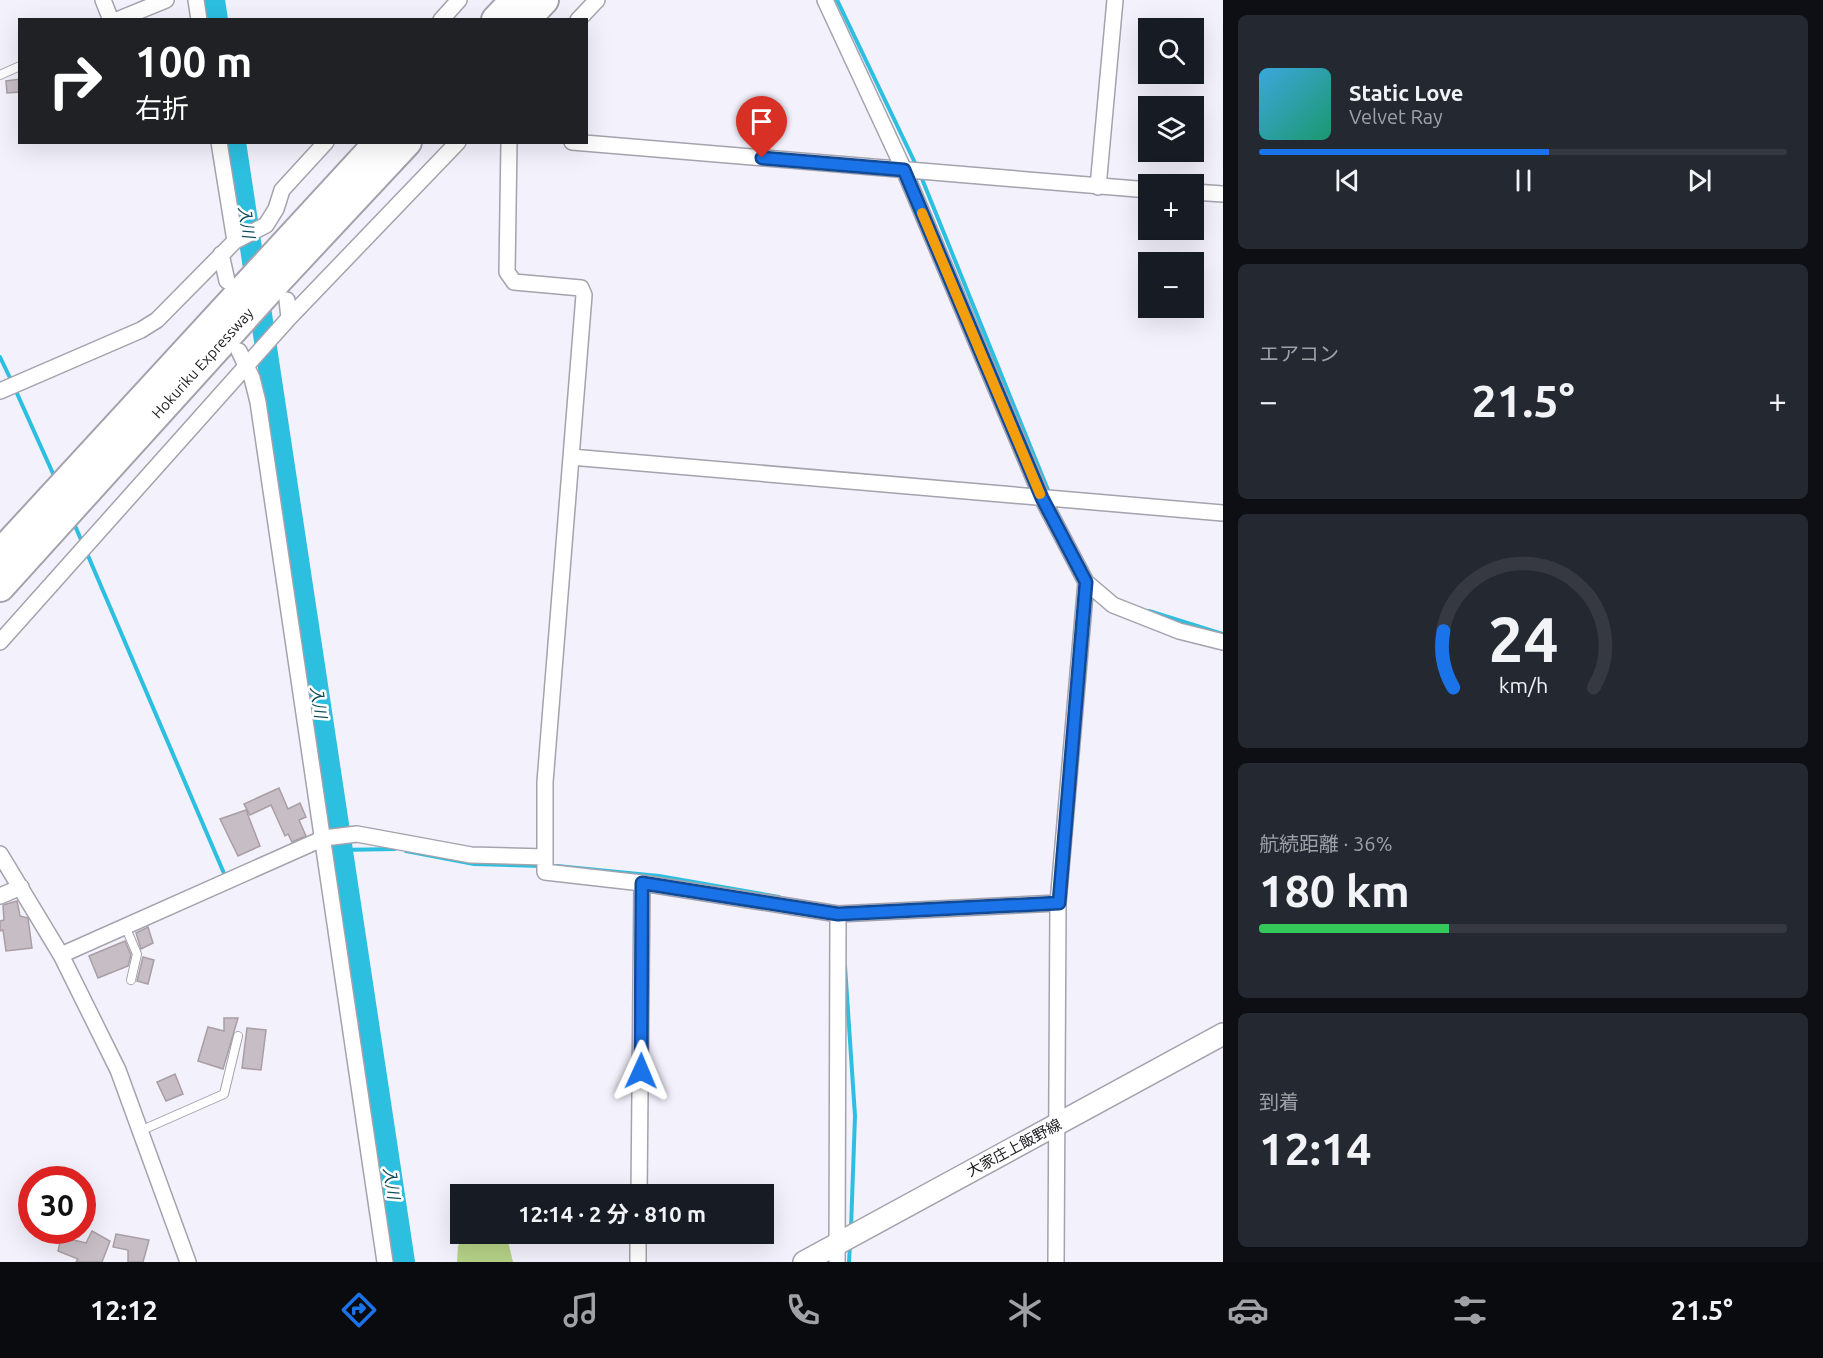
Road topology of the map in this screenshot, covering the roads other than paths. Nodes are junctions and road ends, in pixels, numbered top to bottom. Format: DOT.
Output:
graph roads {
  1 [pos="103,0"];
  2 [pos="166,0"];
  3 [pos="196,0"];
  4 [pos="459,0"];
  5 [pos="515,0"];
  6 [pos="544,0"];
  7 [pos="597,0"];
  8 [pos="825,0"];
  9 [pos="1115,0"];
  10 [pos="110,18"];
  11 [pos="122,18"];
  12 [pos="199,18"];
  13 [pos="443,18"];
  14 [pos="498,18"];
  15 [pos="527,18"];
  16 [pos="580,18"];
  17 [pos="18,67"];
  18 [pos="0,75"];
  19 [pos="588,143"];
  20 [pos="219,144"];
  21 [pos="324,144"];
  22 [pos="376,144"];
  23 [pos="405,144"];
  24 [pos="456,144"];
  25 [pos="509,144"];
  26 [pos="904,170"];
  27 [pos="1098,187"];
  28 [pos="1138,189"];
  29 [pos="1204,193"];
  30 [pos="1223,194"];
  31 [pos="235,241"];
  32 [pos="221,254"];
  33 [pos="276,257"];
  34 [pos="234,313"];
  35 [pos="290,318"];
  36 [pos="250,363"];
  37 [pos="0,391"];
  38 [pos="570,457"];
  39 [pos="1042,498"];
  40 [pos="1223,513"];
  41 [pos="0,554"];
  42 [pos="1086,582"];
  43 [pos="0,587"];
  44 [pos="0,642"];
  45 [pos="1223,642"];
  46 [pos="324,838"];
  47 [pos="0,854"];
  48 [pos="545,857"];
  49 [pos="642,883"];
  50 [pos="21,887"];
  51 [pos="0,896"];
  52 [pos="1059,903"];
  53 [pos="838,914"];
  54 [pos="125,926"];
  55 [pos="61,955"];
  56 [pos="131,980"];
  57 [pos="1223,1034"];
  58 [pos="238,1036"];
  59 [pos="1058,1125"];
  60 [pos="140,1131"];
  61 [pos="639,1184"];
  62 [pos="638,1244"];
  63 [pos="837,1253"];
  64 [pos="188,1262"];
  65 [pos="385,1262"];
  66 [pos="638,1262"];
  67 [pos="804,1262"];
  68 [pos="1056,1262"];
  1 -- 10 [label="street"];
  2 -- 11 [label="street"];
  3 -- 12 [label="street"];
  4 -- 13 [label="street"];
  5 -- 14 [label="highway"];
  6 -- 15 [label="highway"];
  7 -- 16 [label="street"];
  8 -- 26 [label="street"];
  9 -- 27 [label="street"];
  17 -- 18 [label="lane"];
  19 -- 26 [label="street"];
  20 -- 31 [label="street"];
  21 -- 33 [label="street"];
  22 -- 33 [label="highway, Hokuriku Expressway"];
  23 -- 33 [label="highway, Hokuriku Expressway"];
  24 -- 35 [label="street"];
  25 -- 38 [label="street"];
  26 -- 27 [label="street"];
  26 -- 39 [label="street"];
  27 -- 28 [label="street"];
  29 -- 30 [label="street"];
  31 -- 32 [label="street"];
  31 -- 33 [label="street"];
  32 -- 34 [label="street"];
  32 -- 37 [label="street"];
  33 -- 34 [label="highway, Hokuriku Expressway"];
  33 -- 35 [label="street"];
  34 -- 36 [label="street"];
  34 -- 41 [label="highway, Hokuriku Expressway"];
  34 -- 43 [label="highway, Hokuriku Expressway"];
  35 -- 36 [label="street"];
  36 -- 44 [label="street"];
  36 -- 46 [label="street"];
  38 -- 39 [label="street"];
  38 -- 48 [label="street"];
  39 -- 40 [label="street"];
  39 -- 42 [label="street"];
  42 -- 45 [label="street"];
  42 -- 52 [label="street"];
  46 -- 48 [label="street"];
  46 -- 54 [label="street"];
  46 -- 65 [label="street"];
  47 -- 50 [label="street"];
  48 -- 49 [label="street"];
  49 -- 53 [label="street"];
  49 -- 61 [label="street"];
  50 -- 51 [label="street"];
  50 -- 55 [label="street"];
  52 -- 53 [label="street"];
  52 -- 59 [label="street"];
  53 -- 63 [label="street"];
  54 -- 55 [label="street"];
  54 -- 56 [label="lane"];
  55 -- 60 [label="street"];
  57 -- 59 [label="main road, 大家庄上飯野線"];
  58 -- 60 [label="lane"];
  59 -- 63 [label="main road, 大家庄上飯野線"];
  59 -- 68 [label="street"];
  60 -- 64 [label="street"];
  62 -- 66 [label="street"];
  63 -- 67 [label="main road, 大家庄上飯野線"];
}
